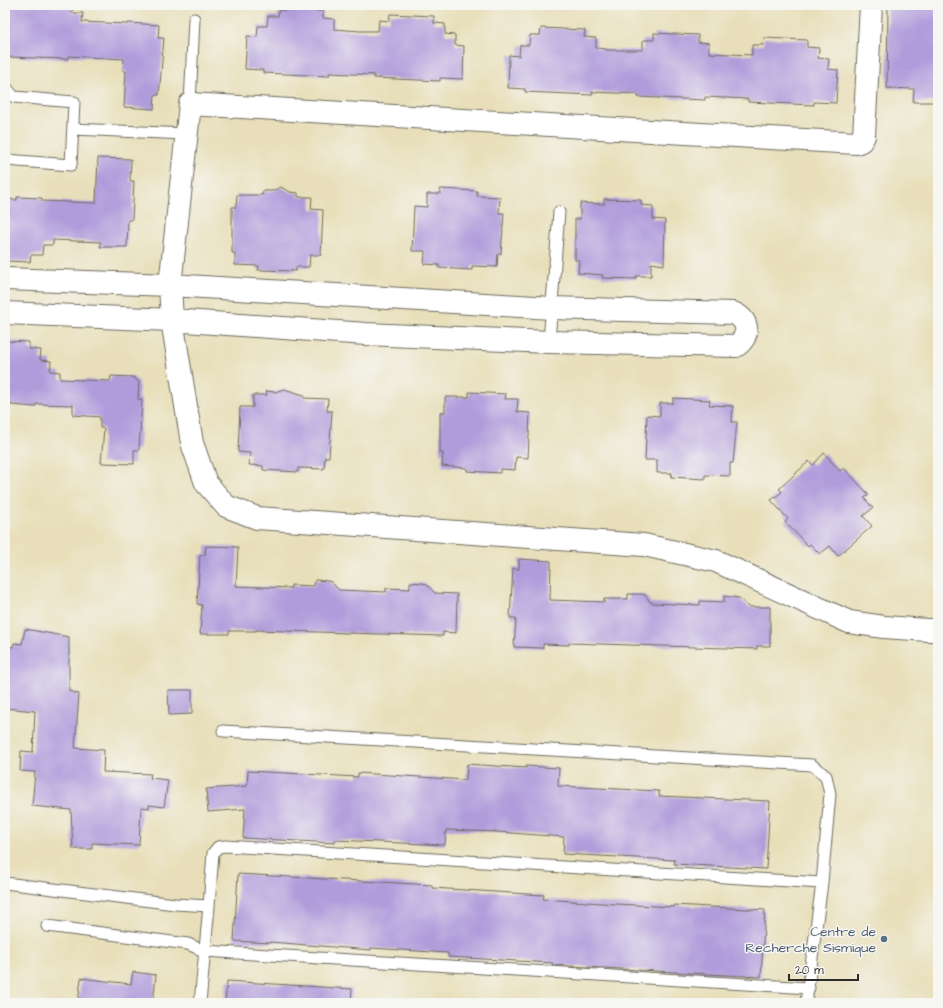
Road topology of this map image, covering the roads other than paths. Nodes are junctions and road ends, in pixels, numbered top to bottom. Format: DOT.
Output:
graph roads {
  1 [pos="870,5"];
  2 [pos="194,19"];
  3 [pos="5,86"];
  4 [pos="190,104"];
  5 [pos="73,129"];
  6 [pos="186,134"];
  7 [pos="5,160"];
  8 [pos="559,212"];
  9 [pos="5,279"];
  10 [pos="170,285"];
  11 [pos="551,308"];
  12 [pos="5,313"];
  13 [pos="172,320"];
  14 [pos="549,342"];
  15 [pos="938,630"];
  16 [pos="224,731"];
  17 [pos="5,883"];
  18 [pos="822,883"];
  19 [pos="209,906"];
  20 [pos="47,926"];
  21 [pos="204,951"];
  22 [pos="809,988"];
  23 [pos="200,1003"];
  24 [pos="806,1003"];
  1 -- 4 [label="street"];
  2 -- 4 [label="lane"];
  3 -- 5 [label="lane"];
  4 -- 6 [label="street"];
  5 -- 6 [label="lane"];
  5 -- 7 [label="lane"];
  6 -- 10 [label="street"];
  8 -- 11 [label="lane"];
  9 -- 10 [label="street"];
  10 -- 11 [label="street"];
  10 -- 13 [label="street"];
  11 -- 14 [label="lane"];
  11 -- 14 [label="street"];
  12 -- 13 [label="street"];
  13 -- 14 [label="street"];
  13 -- 15 [label="street"];
  16 -- 18 [label="lane"];
  17 -- 19 [label="lane"];
  18 -- 19 [label="lane"];
  18 -- 22 [label="lane"];
  19 -- 21 [label="lane"];
  20 -- 21 [label="lane"];
  21 -- 22 [label="lane"];
  21 -- 23 [label="lane"];
  22 -- 24 [label="lane"];
}
